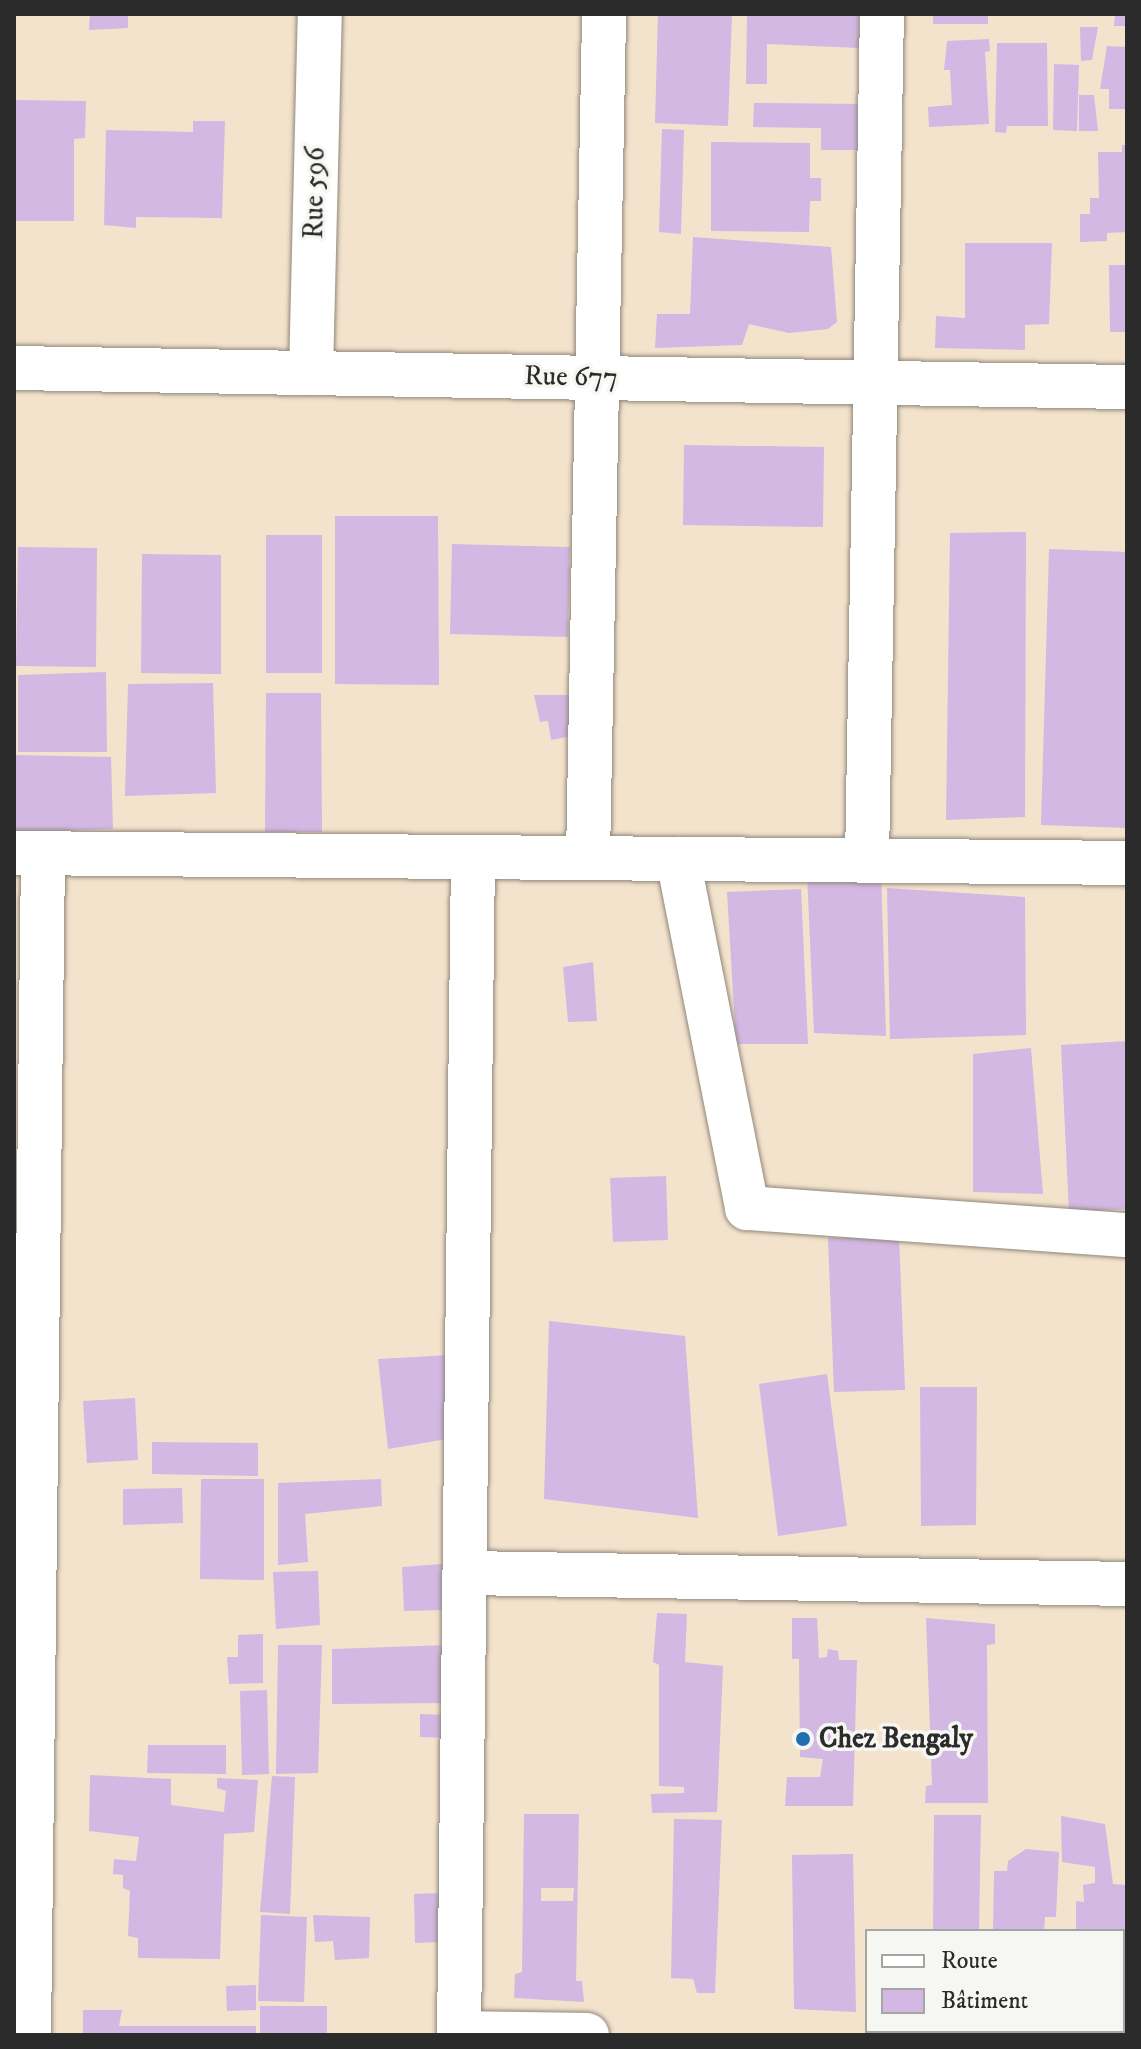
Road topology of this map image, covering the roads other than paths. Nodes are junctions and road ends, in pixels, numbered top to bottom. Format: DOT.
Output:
graph roads {
  1 [pos="320,14"];
  2 [pos="604,14"];
  3 [pos="882,14"];
  4 [pos="14,368"];
  5 [pos="311,373"];
  6 [pos="598,378"];
  7 [pos="876,382"];
  8 [pos="1127,387"];
  9 [pos="28,853"];
  10 [pos="473,857"];
  11 [pos="588,858"];
  12 [pos="678,859"];
  13 [pos="867,861"];
  14 [pos="1127,863"];
  15 [pos="1127,1235"];
  16 [pos="466,1573"];
  17 [pos="1127,1584"];
  18 [pos="459,2034"];
  19 [pos="29,2035"];
  20 [pos="587,2035"];
  1 -- 5 [label="street, Rue 596"];
  2 -- 6 [label="street"];
  3 -- 7 [label="street"];
  4 -- 5 [label="street, Rue 677"];
  5 -- 6 [label="street, Rue 677"];
  6 -- 7 [label="street, Rue 677"];
  6 -- 11 [label="street"];
  7 -- 8 [label="street, Rue 677"];
  7 -- 13 [label="street"];
  9 -- 10 [label="street"];
  9 -- 19 [label="street"];
  10 -- 11 [label="street"];
  10 -- 16 [label="street"];
  11 -- 12 [label="street"];
  12 -- 13 [label="street"];
  12 -- 15 [label="street"];
  13 -- 14 [label="street"];
  16 -- 17 [label="street"];
  16 -- 18 [label="street"];
  18 -- 20 [label="street"];
}
